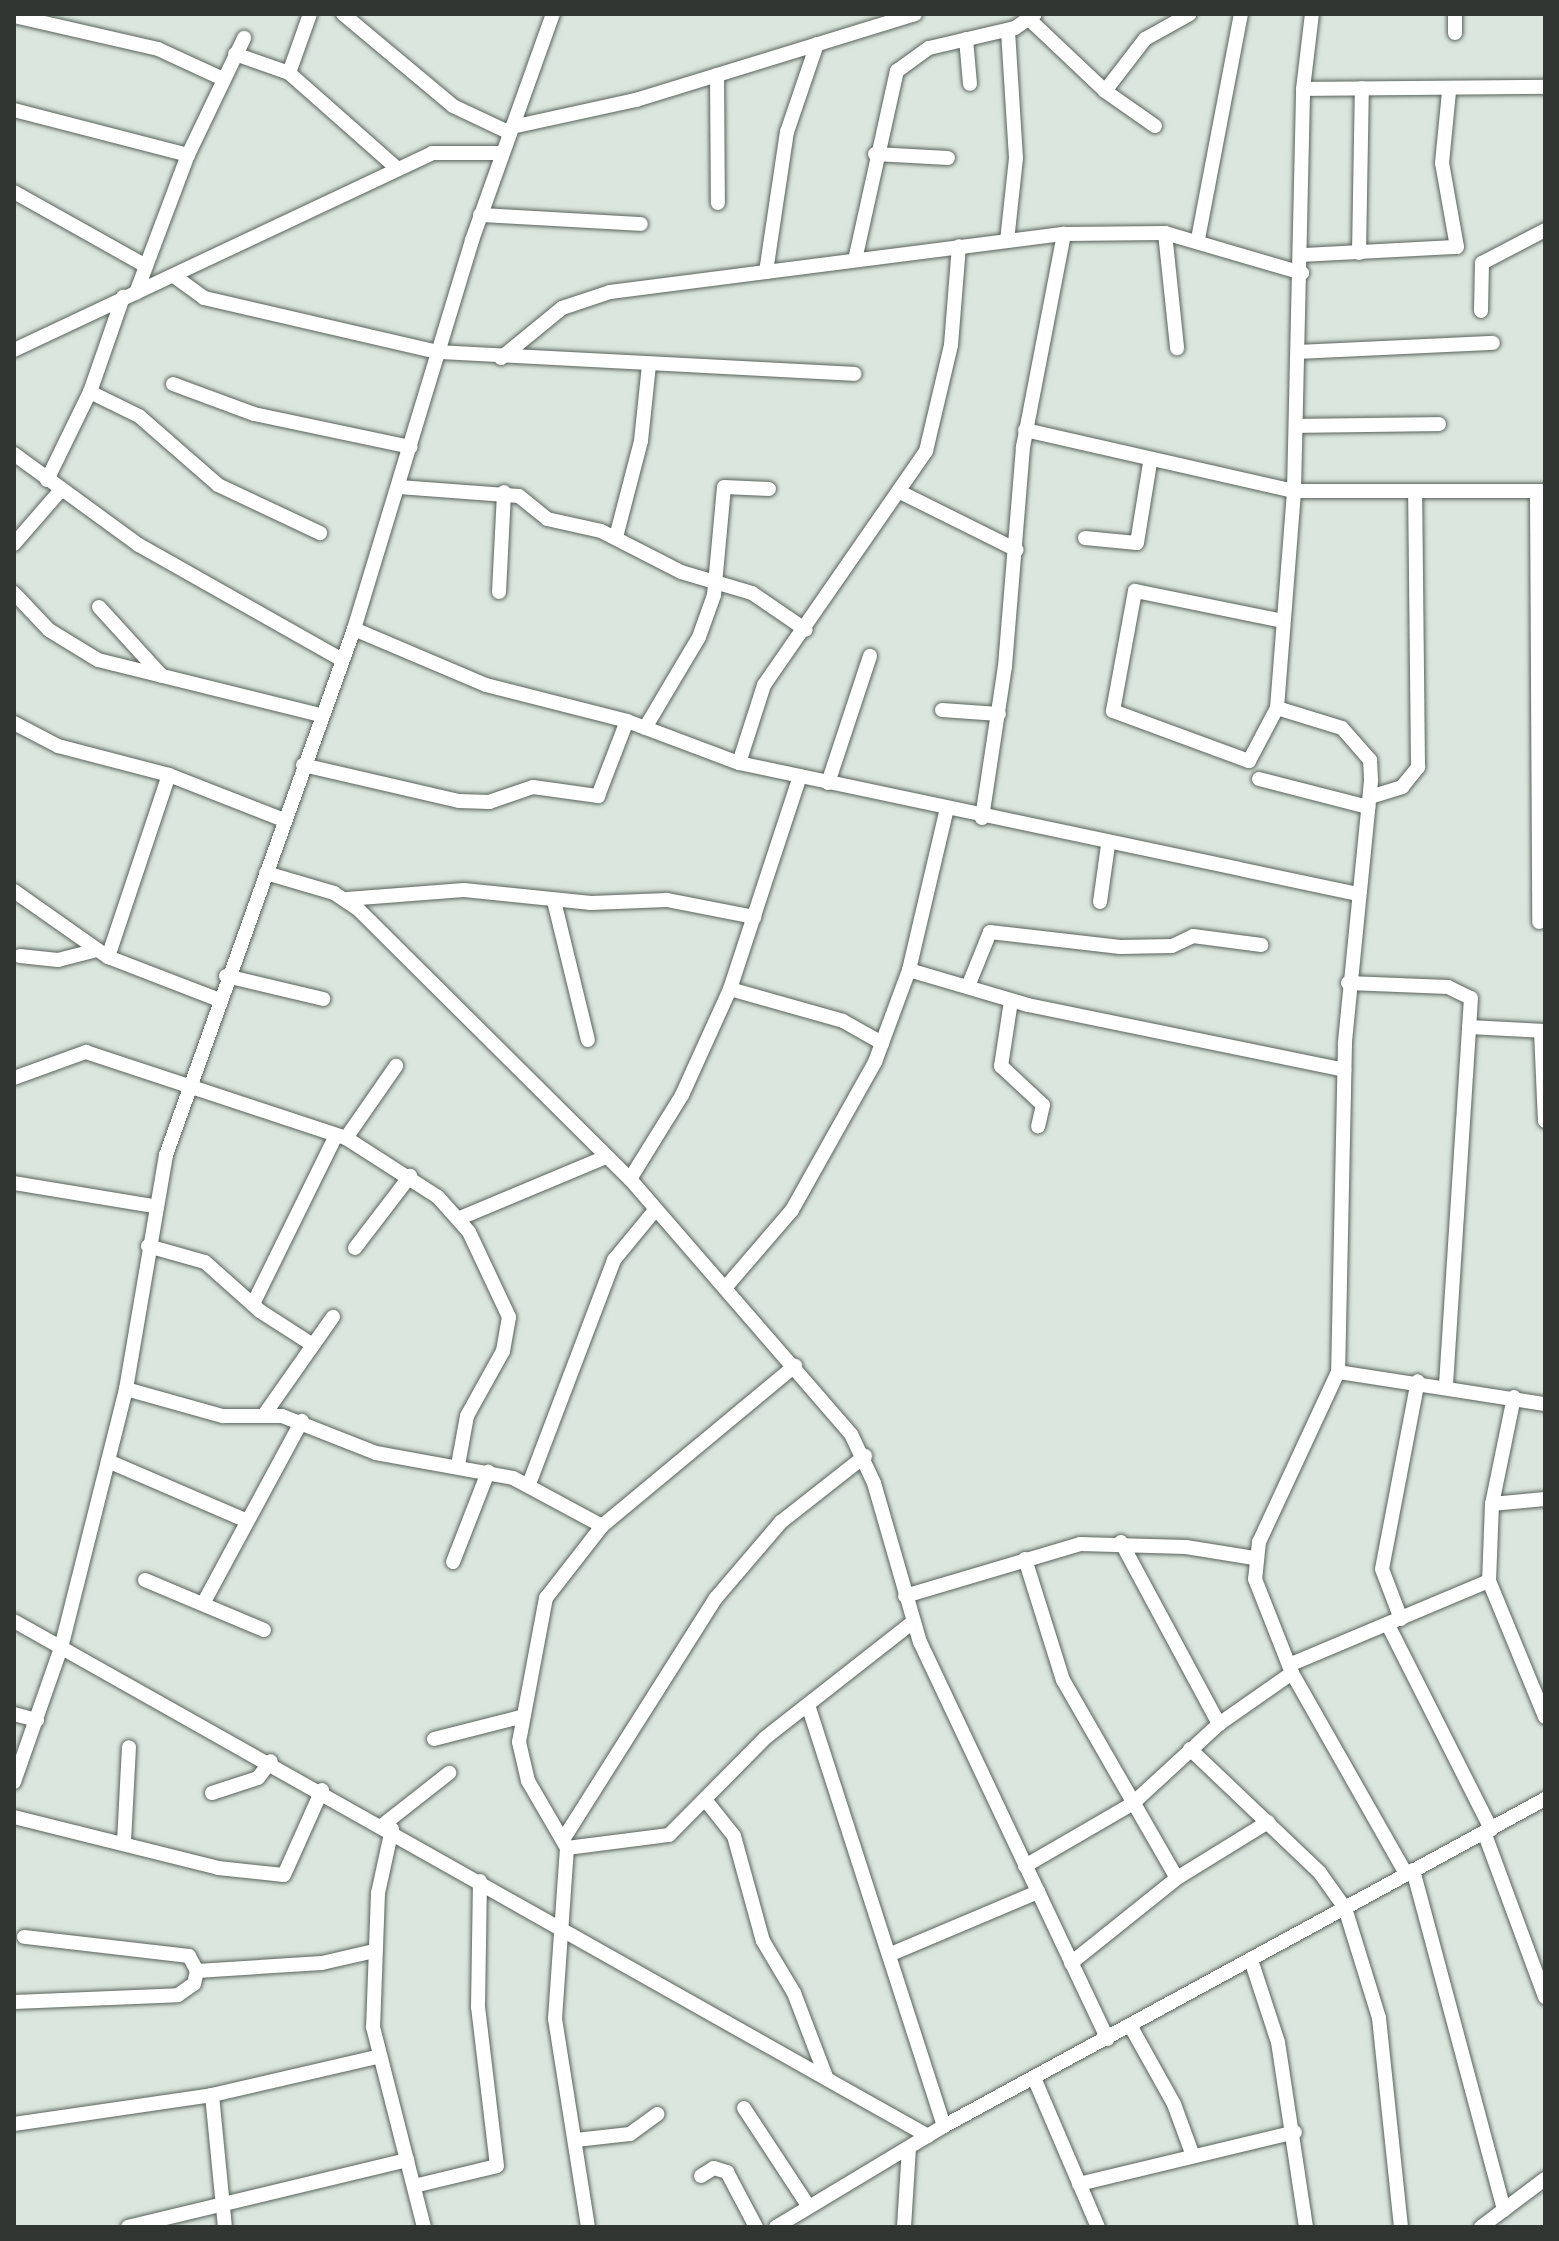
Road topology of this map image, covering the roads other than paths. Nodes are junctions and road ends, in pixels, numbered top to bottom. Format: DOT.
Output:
graph roads {
  1 [pos="310,14"];
  2 [pos="343,14"];
  3 [pos="553,14"];
  4 [pos="915,14"];
  5 [pos="1190,14"];
  6 [pos="1241,14"];
  7 [pos="1312,14"];
  8 [pos="1455,14"];
  9 [pos="14,16"];
  10 [pos="1032,17"];
  11 [pos="1008,30"];
  12 [pos="1455,33"];
  13 [pos="244,38"];
  14 [pos="966,39"];
  15 [pos="817,44"];
  16 [pos="235,54"];
  17 [pos="289,73"];
  18 [pos="717,75"];
  19 [pos="221,78"];
  20 [pos="970,84"];
  21 [pos="1545,87"];
  22 [pos="1362,88"];
  23 [pos="1303,89"];
  24 [pos="1105,91"];
  25 [pos="1449,91"];
  26 [pos="14,110"];
  27 [pos="1155,126"];
  28 [pos="511,130"];
  29 [pos="502,153"];
  30 [pos="875,154"];
  31 [pos="188,155"];
  32 [pos="948,158"];
  33 [pos="398,169"];
  34 [pos="14,192"];
  35 [pos="718,203"];
  36 [pos="480,215"];
  37 [pos="641,224"];
  38 [pos="1545,230"];
  39 [pos="1165,233"];
  40 [pos="1064,234"];
  41 [pos="1198,239"];
  42 [pos="1007,241"];
  43 [pos="959,246"];
  44 [pos="1359,253"];
  45 [pos="1302,255"];
  46 [pos="855,260"];
  47 [pos="146,266"];
  48 [pos="766,272"];
  49 [pos="1302,273"];
  50 [pos="174,276"];
  51 [pos="130,295"];
  52 [pos="1481,311"];
  53 [pos="1493,343"];
  54 [pos="1177,348"];
  55 [pos="14,350"];
  56 [pos="438,352"];
  57 [pos="1299,352"];
  58 [pos="501,358"];
  59 [pos="649,365"];
  60 [pos="854,374"];
  61 [pos="173,384"];
  62 [pos="90,392"];
  63 [pos="1439,424"];
  64 [pos="1296,426"];
  65 [pos="1025,430"];
  66 [pos="411,447"];
  67 [pos="14,454"];
  68 [pos="1150,463"];
  69 [pos="47,480"];
  70 [pos="399,487"];
  71 [pos="769,489"];
  72 [pos="61,490"];
  73 [pos="1294,491"];
  74 [pos="1541,491"];
  75 [pos="504,492"];
  76 [pos="902,493"];
  77 [pos="1415,493"];
  78 [pos="320,533"];
  79 [pos="616,537"];
  80 [pos="1085,538"];
  81 [pos="14,544"];
  82 [pos="1017,550"];
  83 [pos="716,582"];
  84 [pos="499,592"];
  85 [pos="14,593"];
  86 [pos="99,607"];
  87 [pos="1283,621"];
  88 [pos="354,629"];
  89 [pos="806,630"];
  90 [pos="870,656"];
  91 [pos="342,660"];
  92 [pos="162,676"];
  93 [pos="1277,708"];
  94 [pos="942,710"];
  95 [pos="999,714"];
  96 [pos="321,715"];
  97 [pos="627,721"];
  98 [pos="14,723"];
  99 [pos="645,728"];
  100 [pos="739,763"];
  101 [pos="303,765"];
  102 [pos="169,775"];
  103 [pos="800,776"];
  104 [pos="1259,779"];
  105 [pos="828,783"];
  106 [pos="1369,802"];
  107 [pos="946,812"];
  108 [pos="982,818"];
  109 [pos="284,820"];
  110 [pos="1108,845"];
  111 [pos="266,873"];
  112 [pos="14,891"];
  113 [pos="1358,894"];
  114 [pos="347,899"];
  115 [pos="554,901"];
  116 [pos="1100,902"];
  117 [pos="754,917"];
  118 [pos="1539,922"];
  119 [pos="1261,945"];
  120 [pos="102,953"];
  121 [pos="20,956"];
  122 [pos="909,970"];
  123 [pos="226,976"];
  124 [pos="1348,983"];
  125 [pos="969,984"];
  126 [pos="730,989"];
  127 [pos="217,999"];
  128 [pos="323,999"];
  129 [pos="1011,1001"];
  130 [pos="1469,1027"];
  131 [pos="1543,1031"];
  132 [pos="588,1040"];
  133 [pos="882,1043"];
  134 [pos="396,1066"];
  135 [pos="1344,1070"];
  136 [pos="14,1078"];
  137 [pos="187,1085"];
  138 [pos="1545,1121"];
  139 [pos="1038,1126"];
  140 [pos="341,1136"];
  141 [pos="606,1157"];
  142 [pos="410,1176"];
  143 [pos="630,1179"];
  144 [pos="14,1183"];
  145 [pos="153,1206"];
  146 [pos="655,1210"];
  147 [pos="460,1218"];
  148 [pos="148,1246"];
  149 [pos="355,1248"];
  150 [pos="725,1288"];
  151 [pos="253,1304"];
  152 [pos="333,1317"];
  153 [pos="313,1345"];
  154 [pos="795,1366"];
  155 [pos="1338,1372"];
  156 [pos="1418,1381"];
  157 [pos="1446,1384"];
  158 [pos="126,1389"];
  159 [pos="1514,1397"];
  160 [pos="1545,1404"];
  161 [pos="264,1415"];
  162 [pos="302,1421"];
  163 [pos="865,1456"];
  164 [pos="108,1461"];
  165 [pos="458,1465"];
  166 [pos="488,1472"];
  167 [pos="529,1484"];
  168 [pos="1545,1499"];
  169 [pos="1492,1504"];
  170 [pos="247,1521"];
  171 [pos="602,1526"];
  172 [pos="1121,1542"];
  173 [pos="1254,1558"];
  174 [pos="1025,1559"];
  175 [pos="453,1562"];
  176 [pos="145,1580"];
  177 [pos="1489,1581"];
  178 [pos="905,1596"];
  179 [pos="204,1602"];
  180 [pos="14,1621"];
  181 [pos="913,1622"];
  182 [pos="1395,1622"];
  183 [pos="264,1630"];
  184 [pos="61,1648"];
  185 [pos="1290,1669"];
  186 [pos="808,1705"];
  187 [pos="14,1714"];
  188 [pos="520,1717"];
  189 [pos="1545,1717"];
  190 [pos="37,1720"];
  191 [pos="1219,1724"];
  192 [pos="434,1739"];
  193 [pos="129,1747"];
  194 [pos="1190,1749"];
  195 [pos="271,1761"];
  196 [pos="449,1773"];
  197 [pos="14,1782"];
  198 [pos="322,1790"];
  199 [pos="212,1793"];
  200 [pos="1545,1799"];
  201 [pos="707,1802"];
  202 [pos="1132,1804"];
  203 [pos="14,1817"];
  204 [pos="1268,1822"];
  205 [pos="388,1827"];
  206 [pos="1487,1831"];
  207 [pos="124,1842"];
  208 [pos="566,1843"];
  209 [pos="1025,1866"];
  210 [pos="1410,1872"];
  211 [pos="1177,1878"];
  212 [pos="480,1881"];
  213 [pos="1038,1892"];
  214 [pos="1345,1908"];
  215 [pos="557,1921"];
  216 [pos="24,1937"];
  217 [pos="374,1951"];
  218 [pos="891,1954"];
  219 [pos="1251,1960"];
  220 [pos="1071,1963"];
  221 [pos="197,1971"];
  222 [pos="1545,1997"];
  223 [pos="14,2002"];
  224 [pos="1131,2027"];
  225 [pos="1108,2039"];
  226 [pos="376,2057"];
  227 [pos="826,2077"];
  228 [pos="1034,2078"];
  229 [pos="212,2095"];
  230 [pos="744,2108"];
  231 [pos="658,2114"];
  232 [pos="14,2124"];
  233 [pos="944,2126"];
  234 [pos="1295,2132"];
  235 [pos="928,2136"];
  236 [pos="576,2140"];
  237 [pos="909,2148"];
  238 [pos="1193,2156"];
  239 [pos="407,2160"];
  240 [pos="701,2176"];
  241 [pos="1545,2179"];
  242 [pos="1079,2184"];
  243 [pos="414,2186"];
  244 [pos="223,2201"];
  245 [pos="809,2207"];
  246 [pos="1504,2210"];
  247 [pos="1095,2220"];
  248 [pos="128,2227"];
  249 [pos="225,2227"];
  250 [pos="424,2227"];
  251 [pos="588,2227"];
  252 [pos="756,2227"];
  253 [pos="776,2227"];
  254 [pos="904,2227"];
  255 [pos="1111,2227"];
  256 [pos="1306,2227"];
  257 [pos="1401,2227"];
  258 [pos="1481,2227"];
  1 -- 17 [label="street"];
  2 -- 28 [label="street"];
  3 -- 28 [label="street"];
  4 -- 15 [label="street"];
  5 -- 24 [label="street"];
  6 -- 41 [label="street"];
  7 -- 23 [label="street"];
  8 -- 12 [label="street"];
  9 -- 19 [label="street"];
  10 -- 11 [label="street"];
  10 -- 24 [label="street"];
  11 -- 14 [label="street"];
  11 -- 42 [label="street"];
  13 -- 16 [label="street"];
  14 -- 20 [label="street"];
  14 -- 30 [label="street"];
  15 -- 18 [label="street"];
  15 -- 48 [label="street"];
  16 -- 17 [label="street"];
  16 -- 19 [label="street"];
  17 -- 33 [label="street"];
  18 -- 28 [label="street"];
  18 -- 35 [label="street"];
  19 -- 31 [label="street"];
  21 -- 25 [label="street"];
  22 -- 23 [label="street"];
  22 -- 25 [label="street"];
  22 -- 44 [label="street"];
  23 -- 45 [label="street"];
  24 -- 27 [label="street"];
  25 -- 44 [label="street"];
  26 -- 31 [label="street"];
  28 -- 29 [label="street"];
  29 -- 33 [label="street"];
  29 -- 36 [label="street"];
  30 -- 32 [label="street"];
  30 -- 46 [label="street"];
  31 -- 47 [label="street"];
  33 -- 50 [label="street"];
  34 -- 47 [label="street"];
  36 -- 37 [label="street"];
  36 -- 56 [label="street"];
  38 -- 52 [label="street"];
  39 -- 40 [label="street"];
  39 -- 41 [label="street"];
  39 -- 54 [label="street"];
  40 -- 42 [label="street"];
  40 -- 65 [label="street"];
  41 -- 49 [label="street"];
  42 -- 43 [label="street"];
  43 -- 46 [label="street"];
  43 -- 76 [label="street"];
  44 -- 45 [label="street"];
  45 -- 49 [label="street"];
  46 -- 48 [label="street"];
  47 -- 51 [label="street"];
  48 -- 58 [label="street"];
  49 -- 57 [label="street"];
  50 -- 51 [label="street"];
  50 -- 56 [label="street"];
  51 -- 55 [label="street"];
  51 -- 62 [label="street"];
  53 -- 57 [label="street"];
  56 -- 58 [label="street"];
  56 -- 66 [label="street"];
  57 -- 64 [label="street"];
  58 -- 59 [label="street"];
  59 -- 60 [label="street"];
  59 -- 79 [label="street"];
  61 -- 66 [label="street"];
  62 -- 69 [label="street"];
  62 -- 78 [label="street"];
  63 -- 64 [label="street"];
  64 -- 73 [label="street"];
  65 -- 68 [label="street"];
  65 -- 82 [label="street"];
  66 -- 70 [label="street"];
  67 -- 69 [label="street"];
  68 -- 73 [label="street"];
  68 -- 80 [label="street"];
  69 -- 72 [label="street"];
  70 -- 75 [label="street"];
  70 -- 88 [label="street"];
  71 -- 83 [label="street"];
  72 -- 81 [label="street"];
  72 -- 91 [label="street"];
  73 -- 77 [label="street"];
  73 -- 87 [label="street"];
  74 -- 77 [label="street"];
  74 -- 118 [label="street"];
  75 -- 79 [label="street"];
  75 -- 84 [label="street"];
  76 -- 82 [label="street"];
  76 -- 89 [label="street"];
  77 -- 106 [label="street"];
  79 -- 83 [label="street"];
  82 -- 95 [label="street"];
  83 -- 89 [label="street"];
  83 -- 99 [label="street"];
  85 -- 92 [label="street"];
  86 -- 92 [label="street"];
  87 -- 93 [label="street"];
  87 -- 93 [label="street"];
  88 -- 91 [label="street"];
  88 -- 97 [label="street"];
  89 -- 100 [label="street"];
  90 -- 105 [label="street"];
  91 -- 96 [label="street"];
  92 -- 96 [label="street"];
  93 -- 106 [label="street"];
  94 -- 95 [label="street"];
  95 -- 108 [label="street"];
  96 -- 101 [label="street"];
  97 -- 99 [label="street"];
  97 -- 101 [label="street"];
  98 -- 102 [label="street"];
  99 -- 100 [label="street"];
  100 -- 103 [label="street"];
  101 -- 109 [label="street"];
  102 -- 109 [label="street"];
  102 -- 120 [label="street"];
  103 -- 105 [label="street"];
  103 -- 117 [label="street"];
  104 -- 106 [label="street"];
  105 -- 107 [label="street"];
  106 -- 113 [label="street"];
  107 -- 108 [label="street"];
  107 -- 122 [label="street"];
  108 -- 110 [label="street"];
  109 -- 111 [label="street"];
  110 -- 113 [label="street"];
  110 -- 116 [label="street"];
  111 -- 114 [label="street"];
  111 -- 123 [label="street"];
  112 -- 120 [label="street"];
  113 -- 124 [label="street"];
  114 -- 115 [label="street"];
  114 -- 141 [label="street"];
  115 -- 117 [label="street"];
  115 -- 132 [label="street"];
  117 -- 126 [label="street"];
  119 -- 125 [label="street"];
  120 -- 121 [label="street"];
  120 -- 127 [label="street"];
  122 -- 125 [label="street"];
  122 -- 133 [label="street"];
  123 -- 127 [label="street"];
  123 -- 128 [label="street"];
  124 -- 130 [label="street"];
  124 -- 135 [label="street"];
  125 -- 129 [label="street"];
  126 -- 133 [label="street"];
  126 -- 143 [label="street"];
  127 -- 137 [label="street"];
  129 -- 135 [label="street"];
  129 -- 139 [label="street"];
  130 -- 131 [label="street"];
  130 -- 157 [label="street"];
  131 -- 138 [label="street"];
  133 -- 150 [label="street"];
  134 -- 140 [label="street"];
  135 -- 155 [label="street"];
  136 -- 137 [label="street"];
  137 -- 140 [label="street"];
  137 -- 145 [label="street"];
  140 -- 142 [label="street"];
  140 -- 151 [label="street"];
  141 -- 143 [label="street"];
  141 -- 147 [label="street"];
  142 -- 147 [label="street"];
  142 -- 149 [label="street"];
  143 -- 146 [label="street"];
  144 -- 145 [label="street"];
  145 -- 148 [label="street"];
  146 -- 150 [label="street"];
  146 -- 167 [label="street"];
  147 -- 165 [label="street"];
  148 -- 151 [label="street"];
  148 -- 158 [label="street"];
  150 -- 154 [label="street"];
  151 -- 153 [label="street"];
  152 -- 153 [label="street"];
  153 -- 161 [label="street"];
  154 -- 163 [label="street"];
  154 -- 171 [label="street"];
  155 -- 156 [label="street"];
  155 -- 173 [label="street"];
  156 -- 157 [label="street"];
  156 -- 182 [label="street"];
  157 -- 159 [label="street"];
  158 -- 161 [label="street"];
  158 -- 164 [label="street"];
  159 -- 160 [label="street"];
  159 -- 169 [label="street"];
  161 -- 162 [label="street"];
  162 -- 165 [label="street"];
  162 -- 170 [label="street"];
  163 -- 178 [label="street"];
  163 -- 208 [label="street"];
  164 -- 170 [label="street"];
  164 -- 184 [label="street"];
  165 -- 166 [label="street"];
  166 -- 167 [label="street"];
  166 -- 175 [label="street"];
  167 -- 171 [label="street"];
  168 -- 169 [label="street"];
  169 -- 177 [label="street"];
  170 -- 179 [label="street"];
  171 -- 188 [label="street"];
  172 -- 173 [label="street"];
  172 -- 174 [label="street"];
  172 -- 191 [label="street"];
  173 -- 185 [label="street"];
  174 -- 178 [label="street"];
  174 -- 202 [label="street"];
  176 -- 179 [label="street"];
  177 -- 182 [label="street"];
  177 -- 189 [label="street"];
  178 -- 181 [label="street"];
  179 -- 183 [label="street"];
  180 -- 184 [label="street"];
  181 -- 186 [label="street"];
  181 -- 209 [label="street"];
  182 -- 185 [label="street"];
  182 -- 206 [label="street"];
  184 -- 190 [label="street"];
  184 -- 195 [label="street"];
  185 -- 191 [label="street"];
  185 -- 210 [label="street"];
  186 -- 201 [label="street"];
  186 -- 218 [label="street"];
  187 -- 190 [label="street"];
  188 -- 192 [label="street"];
  188 -- 208 [label="street"];
  190 -- 197 [label="street"];
  191 -- 194 [label="street"];
  193 -- 207 [label="street"];
  194 -- 202 [label="street"];
  194 -- 204 [label="street"];
  195 -- 198 [label="street"];
  195 -- 199 [label="street"];
  196 -- 205 [label="street"];
  198 -- 205 [label="street"];
  198 -- 207 [label="street"];
  200 -- 206 [label="street"];
  201 -- 208 [label="street"];
  201 -- 227 [label="street"];
  202 -- 209 [label="street"];
  202 -- 211 [label="street"];
  203 -- 207 [label="street"];
  204 -- 211 [label="street"];
  204 -- 214 [label="street"];
  205 -- 212 [label="street"];
  205 -- 217 [label="street"];
  206 -- 210 [label="street"];
  206 -- 222 [label="street"];
  208 -- 215 [label="street"];
  209 -- 213 [label="street"];
  210 -- 214 [label="street"];
  210 -- 246 [label="street"];
  211 -- 220 [label="street"];
  212 -- 215 [label="street"];
  212 -- 243 [label="street"];
  213 -- 218 [label="street"];
  213 -- 220 [label="street"];
  214 -- 219 [label="street"];
  214 -- 257 [label="street"];
  215 -- 227 [label="street"];
  215 -- 236 [label="street"];
  216 -- 221 [label="street"];
  217 -- 221 [label="street"];
  217 -- 226 [label="street"];
  218 -- 233 [label="street"];
  219 -- 224 [label="street"];
  219 -- 234 [label="street"];
  220 -- 225 [label="street"];
  221 -- 223 [label="street"];
  224 -- 225 [label="street"];
  224 -- 238 [label="street"];
  225 -- 228 [label="street"];
  226 -- 229 [label="street"];
  226 -- 239 [label="street"];
  227 -- 235 [label="street"];
  228 -- 233 [label="street"];
  228 -- 242 [label="street"];
  229 -- 232 [label="street"];
  229 -- 244 [label="street"];
  230 -- 245 [label="street"];
  231 -- 236 [label="street"];
  233 -- 235 [label="street"];
  234 -- 238 [label="street"];
  234 -- 256 [label="street"];
  235 -- 237 [label="street"];
  236 -- 251 [label="street"];
  237 -- 245 [label="street"];
  237 -- 254 [label="street"];
  238 -- 242 [label="street"];
  239 -- 243 [label="street"];
  239 -- 244 [label="street"];
  240 -- 252 [label="street"];
  241 -- 246 [label="street"];
  242 -- 247 [label="street"];
  243 -- 250 [label="street"];
  244 -- 248 [label="street"];
  244 -- 249 [label="street"];
  245 -- 253 [label="street"];
  246 -- 258 [label="street"];
  247 -- 255 [label="street"];
}
